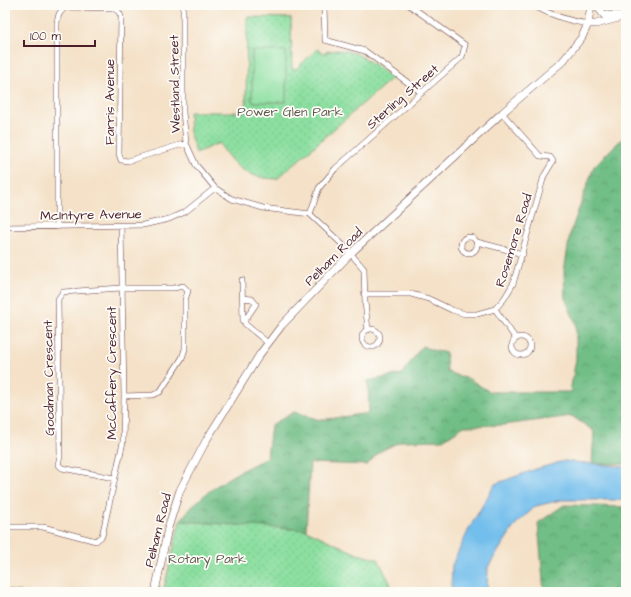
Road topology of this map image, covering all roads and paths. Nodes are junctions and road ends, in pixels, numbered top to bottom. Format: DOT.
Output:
graph roads {
  1 [pos="183,5"];
  2 [pos="324,5"];
  3 [pos="409,5"];
  4 [pos="532,5"];
  5 [pos="591,5"];
  6 [pos="596,5"];
  7 [pos="626,15"];
  8 [pos="588,24"];
  9 [pos="422,93"];
  10 [pos="502,113"];
  11 [pos="186,143"];
  12 [pos="214,188"];
  13 [pos="310,214"];
  14 [pos="5,226"];
  15 [pos="121,226"];
  16 [pos="57,227"];
  17 [pos="477,242"];
  18 [pos="351,253"];
  19 [pos="523,254"];
  20 [pos="242,280"];
  21 [pos="121,288"];
  22 [pos="364,294"];
  23 [pos="243,298"];
  24 [pos="495,309"];
  25 [pos="247,327"];
  26 [pos="368,330"];
  27 [pos="516,339"];
  28 [pos="268,343"];
  29 [pos="124,396"];
  30 [pos="114,478"];
  31 [pos="5,527"];
  32 [pos="5,590"];
  33 [pos="43,592"];
  34 [pos="155,592"];
  1 -- 11 [label="street, Westland Street"];
  2 -- 9 [label="street"];
  3 -- 9 [label="street, Sterling Street"];
  4 -- 8 [label="street"];
  5 -- 8 [label="main road, Pelham Road"];
  6 -- 7 [label="main road"];
  7 -- 8 [label="main road"];
  8 -- 10 [label="main road, Pelham Road"];
  9 -- 13 [label="street, Sterling Street"];
  10 -- 18 [label="main road, Pelham Road"];
  10 -- 19 [label="street, Rosemore Road"];
  11 -- 12 [label="street, Westland Street"];
  11 -- 16 [label="street, Farris Avenue"];
  12 -- 13 [label="street, Westland Street"];
  12 -- 15 [label="street, McIntyre Avenue"];
  13 -- 18 [label="street"];
  14 -- 16 [label="street, McIntyre Avenue"];
  15 -- 16 [label="street, McIntyre Avenue"];
  15 -- 21 [label="street, McCaffery Crescent"];
  17 -- 19 [label="street"];
  18 -- 22 [label="street"];
  18 -- 28 [label="main road, Pelham Road"];
  19 -- 24 [label="street, Rosemore Road"];
  20 -- 23 [label="street"];
  21 -- 29 [label="street, McCaffery Crescent"];
  21 -- 29 [label="street"];
  21 -- 30 [label="street, Goodman Crescent"];
  22 -- 24 [label="street"];
  22 -- 26 [label="street"];
  23 -- 25 [label="street"];
  23 -- 25 [label="street"];
  24 -- 27 [label="street"];
  25 -- 28 [label="street"];
  28 -- 34 [label="main road, Pelham Road"];
  29 -- 30 [label="street, McCaffery Crescent"];
  30 -- 31 [label="street, McCaffery Crescent"];
  32 -- 33 [label="street"];
}
